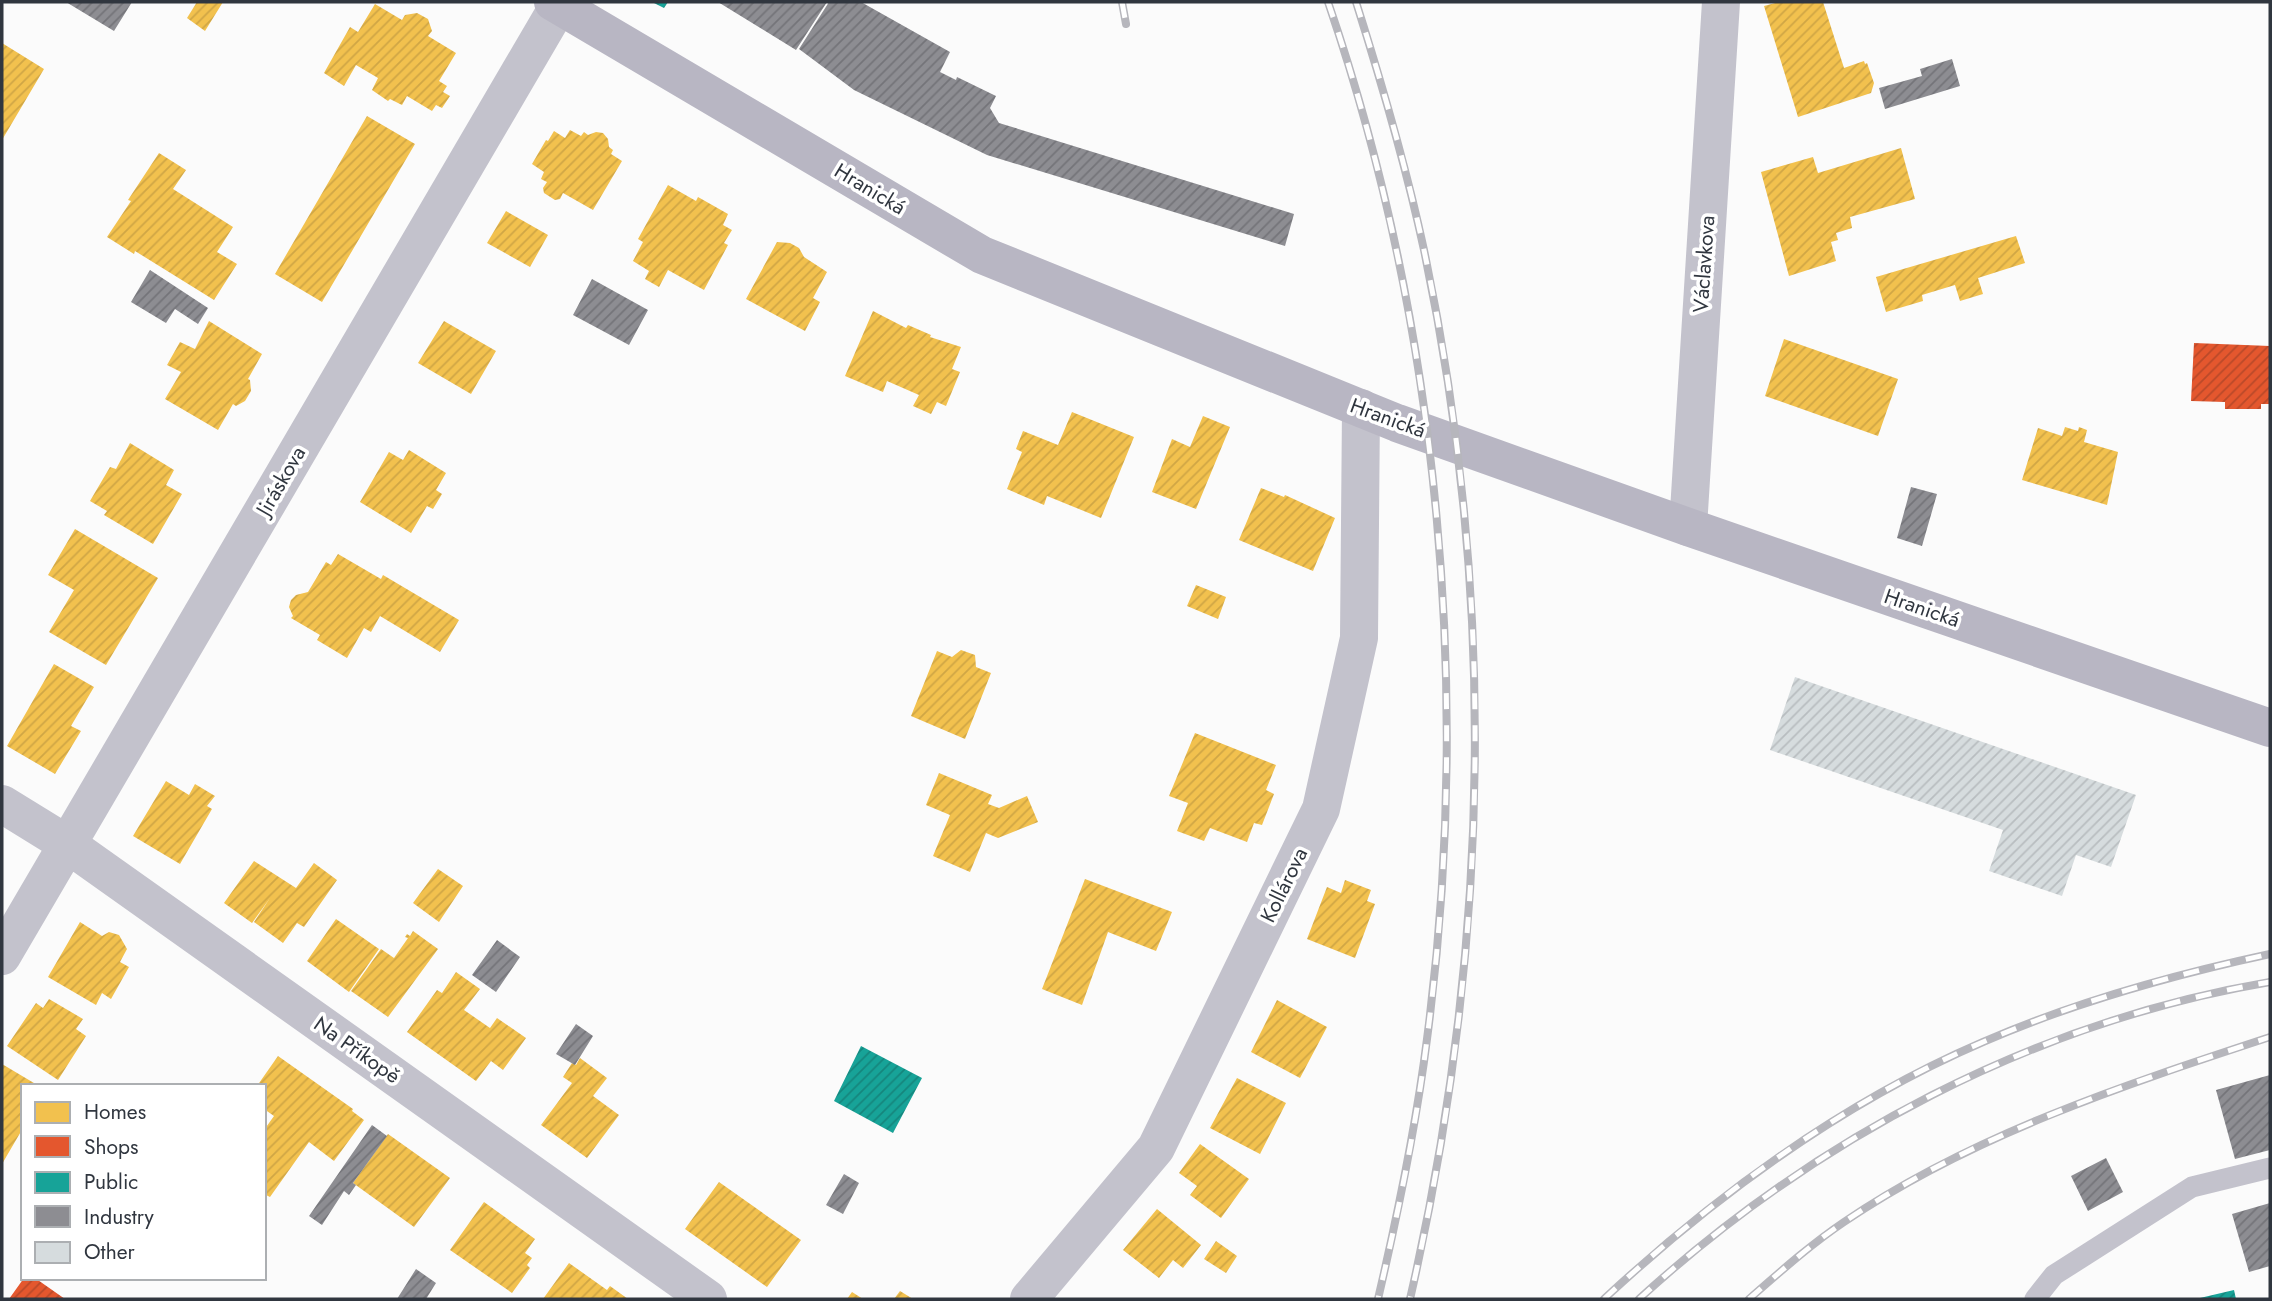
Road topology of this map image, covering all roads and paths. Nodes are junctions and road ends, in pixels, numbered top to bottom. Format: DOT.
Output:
graph roads {
  1 [pos="1721,2"];
  2 [pos="556,4"];
  3 [pos="1361,408"];
  4 [pos="1688,527"];
  5 [pos="2270,728"];
  6 [pos="2,804"];
  7 [pos="67,844"];
  8 [pos="2,956"];
  9 [pos="2270,1168"];
  10 [pos="708,1299"];
  11 [pos="1029,1299"];
  12 [pos="2035,1299"];
  1 -- 4 [label="street, Václavkova"];
  2 -- 3 [label="street, Hranická"];
  2 -- 7 [label="street, Jiráskova"];
  3 -- 4 [label="street, Hranická"];
  3 -- 11 [label="street, Kollárova"];
  4 -- 5 [label="street, Hranická"];
  6 -- 7 [label="street, Na Příkopě"];
  7 -- 8 [label="street, Jiráskova"];
  7 -- 10 [label="street, Na Příkopě"];
  9 -- 12 [label="lane"];
}
